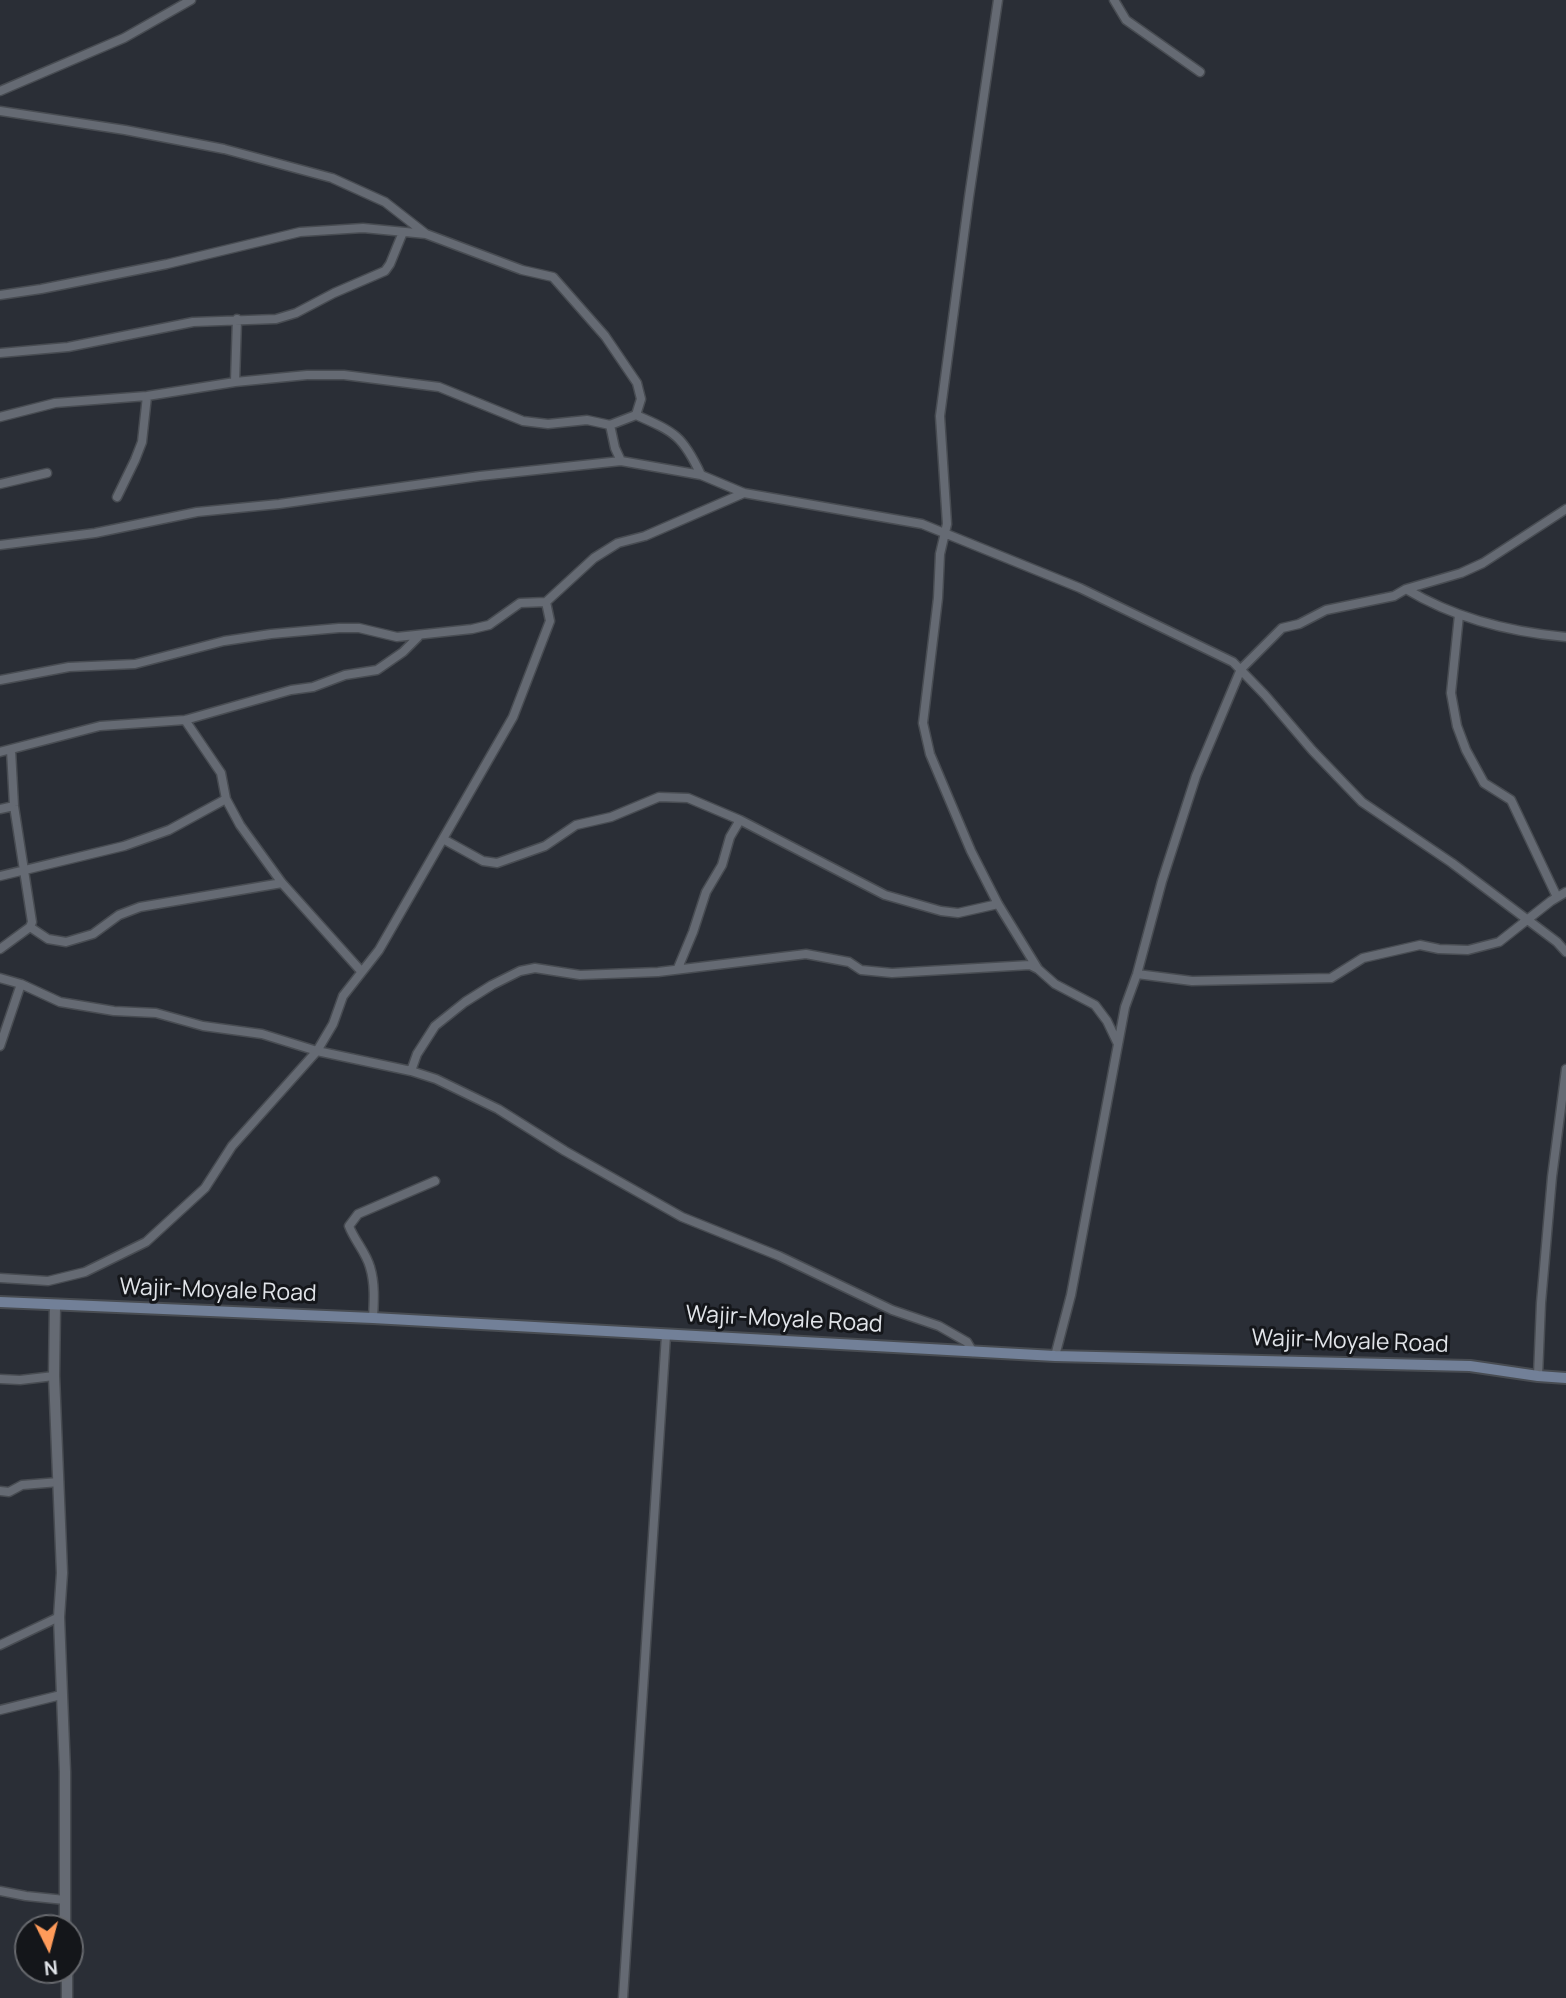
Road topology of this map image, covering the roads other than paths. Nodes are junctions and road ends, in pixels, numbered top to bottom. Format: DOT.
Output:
graph roads {
  1 [pos="191,0"];
  2 [pos="998,0"];
  3 [pos="1114,0"];
  4 [pos="1200,72"];
  5 [pos="0,92"];
  6 [pos="0,111"];
  7 [pos="403,232"];
  8 [pos="426,234"];
  9 [pos="0,295"];
  10 [pos="237,319"];
  11 [pos="0,353"];
  12 [pos="235,382"];
  13 [pos="147,396"];
  14 [pos="636,415"];
  15 [pos="0,417"];
  16 [pos="610,425"];
  17 [pos="621,461"];
  18 [pos="47,473"];
  19 [pos="701,475"];
  20 [pos="0,484"];
  21 [pos="744,493"];
  22 [pos="117,497"];
  23 [pos="1566,509"];
  24 [pos="943,534"];
  25 [pos="0,545"];
  26 [pos="1406,589"];
  27 [pos="546,602"];
  28 [pos="1459,615"];
  29 [pos="1566,636"];
  30 [pos="418,637"];
  31 [pos="1241,669"];
  32 [pos="0,680"];
  33 [pos="185,720"];
  34 [pos="11,750"];
  35 [pos="0,752"];
  36 [pos="226,799"];
  37 [pos="14,806"];
  38 [pos="0,809"];
  39 [pos="740,820"];
  40 [pos="443,839"];
  41 [pos="23,871"];
  42 [pos="0,876"];
  43 [pos="282,883"];
  44 [pos="1566,892"];
  45 [pos="1557,897"];
  46 [pos="998,904"];
  47 [pos="1528,920"];
  48 [pos="30,927"];
  49 [pos="0,949"];
  50 [pos="1566,952"];
  51 [pos="678,968"];
  52 [pos="1038,969"];
  53 [pos="361,971"];
  54 [pos="1137,974"];
  55 [pos="0,978"];
  56 [pos="22,984"];
  57 [pos="1117,1042"];
  58 [pos="0,1046"];
  59 [pos="317,1051"];
  60 [pos="1566,1069"];
  61 [pos="411,1071"];
  62 [pos="435,1181"];
  63 [pos="0,1278"];
  64 [pos="0,1302"];
  65 [pos="55,1305"];
  66 [pos="373,1318"];
  67 [pos="666,1335"];
  68 [pos="974,1352"];
  69 [pos="1055,1356"];
  70 [pos="54,1376"];
  71 [pos="1538,1377"];
  72 [pos="1566,1378"];
  73 [pos="0,1379"];
  74 [pos="59,1482"];
  75 [pos="0,1491"];
  76 [pos="59,1617"];
  77 [pos="0,1645"];
  78 [pos="61,1695"];
  79 [pos="0,1710"];
  80 [pos="0,1891"];
  81 [pos="65,1900"];
  82 [pos="65,1914"];
  83 [pos="623,1998"];
  1 -- 5 [label="street"];
  2 -- 24 [label="street"];
  3 -- 4 [label="street"];
  6 -- 8 [label="street"];
  7 -- 8 [label="street"];
  7 -- 9 [label="street"];
  7 -- 10 [label="street"];
  8 -- 14 [label="street"];
  10 -- 11 [label="street"];
  10 -- 12 [label="street"];
  12 -- 13 [label="street"];
  12 -- 16 [label="street"];
  13 -- 15 [label="street"];
  13 -- 22 [label="street"];
  14 -- 16 [label="street"];
  14 -- 19 [label="street"];
  16 -- 17 [label="street"];
  17 -- 19 [label="street"];
  17 -- 25 [label="street"];
  18 -- 20 [label="street"];
  19 -- 21 [label="street"];
  21 -- 24 [label="street"];
  21 -- 27 [label="street"];
  23 -- 26 [label="street"];
  24 -- 31 [label="street"];
  24 -- 46 [label="street"];
  26 -- 28 [label="street"];
  26 -- 31 [label="street"];
  27 -- 30 [label="street"];
  27 -- 40 [label="street"];
  28 -- 29 [label="street"];
  28 -- 45 [label="street"];
  30 -- 32 [label="street"];
  30 -- 33 [label="street"];
  31 -- 47 [label="street"];
  31 -- 54 [label="street"];
  33 -- 34 [label="street"];
  33 -- 36 [label="street"];
  34 -- 35 [label="street"];
  34 -- 37 [label="street"];
  36 -- 41 [label="street"];
  36 -- 43 [label="street"];
  37 -- 38 [label="street"];
  37 -- 41 [label="street"];
  39 -- 40 [label="street"];
  39 -- 46 [label="street"];
  39 -- 51 [label="street"];
  40 -- 53 [label="street"];
  41 -- 42 [label="street"];
  41 -- 48 [label="street"];
  43 -- 48 [label="street"];
  43 -- 53 [label="street"];
  44 -- 45 [label="street"];
  45 -- 47 [label="street"];
  46 -- 52 [label="street"];
  47 -- 50 [label="street"];
  47 -- 54 [label="street"];
  48 -- 49 [label="street"];
  51 -- 52 [label="street"];
  51 -- 61 [label="street"];
  52 -- 57 [label="street"];
  53 -- 59 [label="street"];
  54 -- 57 [label="street"];
  55 -- 56 [label="street"];
  56 -- 58 [label="street"];
  56 -- 59 [label="street"];
  57 -- 69 [label="street"];
  59 -- 61 [label="street"];
  59 -- 63 [label="street"];
  60 -- 71 [label="street"];
  61 -- 68 [label="street"];
  62 -- 66 [label="street"];
  64 -- 65 [label="main road, Wajir-Moyale Road"];
  65 -- 66 [label="main road, Wajir-Moyale Road"];
  65 -- 70 [label="street"];
  66 -- 67 [label="main road, Wajir-Moyale Road"];
  67 -- 68 [label="main road, Wajir-Moyale Road"];
  67 -- 83 [label="street"];
  68 -- 69 [label="main road, Wajir-Moyale Road"];
  69 -- 71 [label="main road, Wajir-Moyale Road"];
  70 -- 73 [label="street"];
  70 -- 74 [label="street"];
  71 -- 72 [label="main road, Wajir-Moyale Road"];
  74 -- 75 [label="street"];
  74 -- 76 [label="street"];
  76 -- 77 [label="street"];
  76 -- 78 [label="street"];
  78 -- 79 [label="street"];
  78 -- 81 [label="street"];
  80 -- 81 [label="street"];
  81 -- 82 [label="street"];
}
